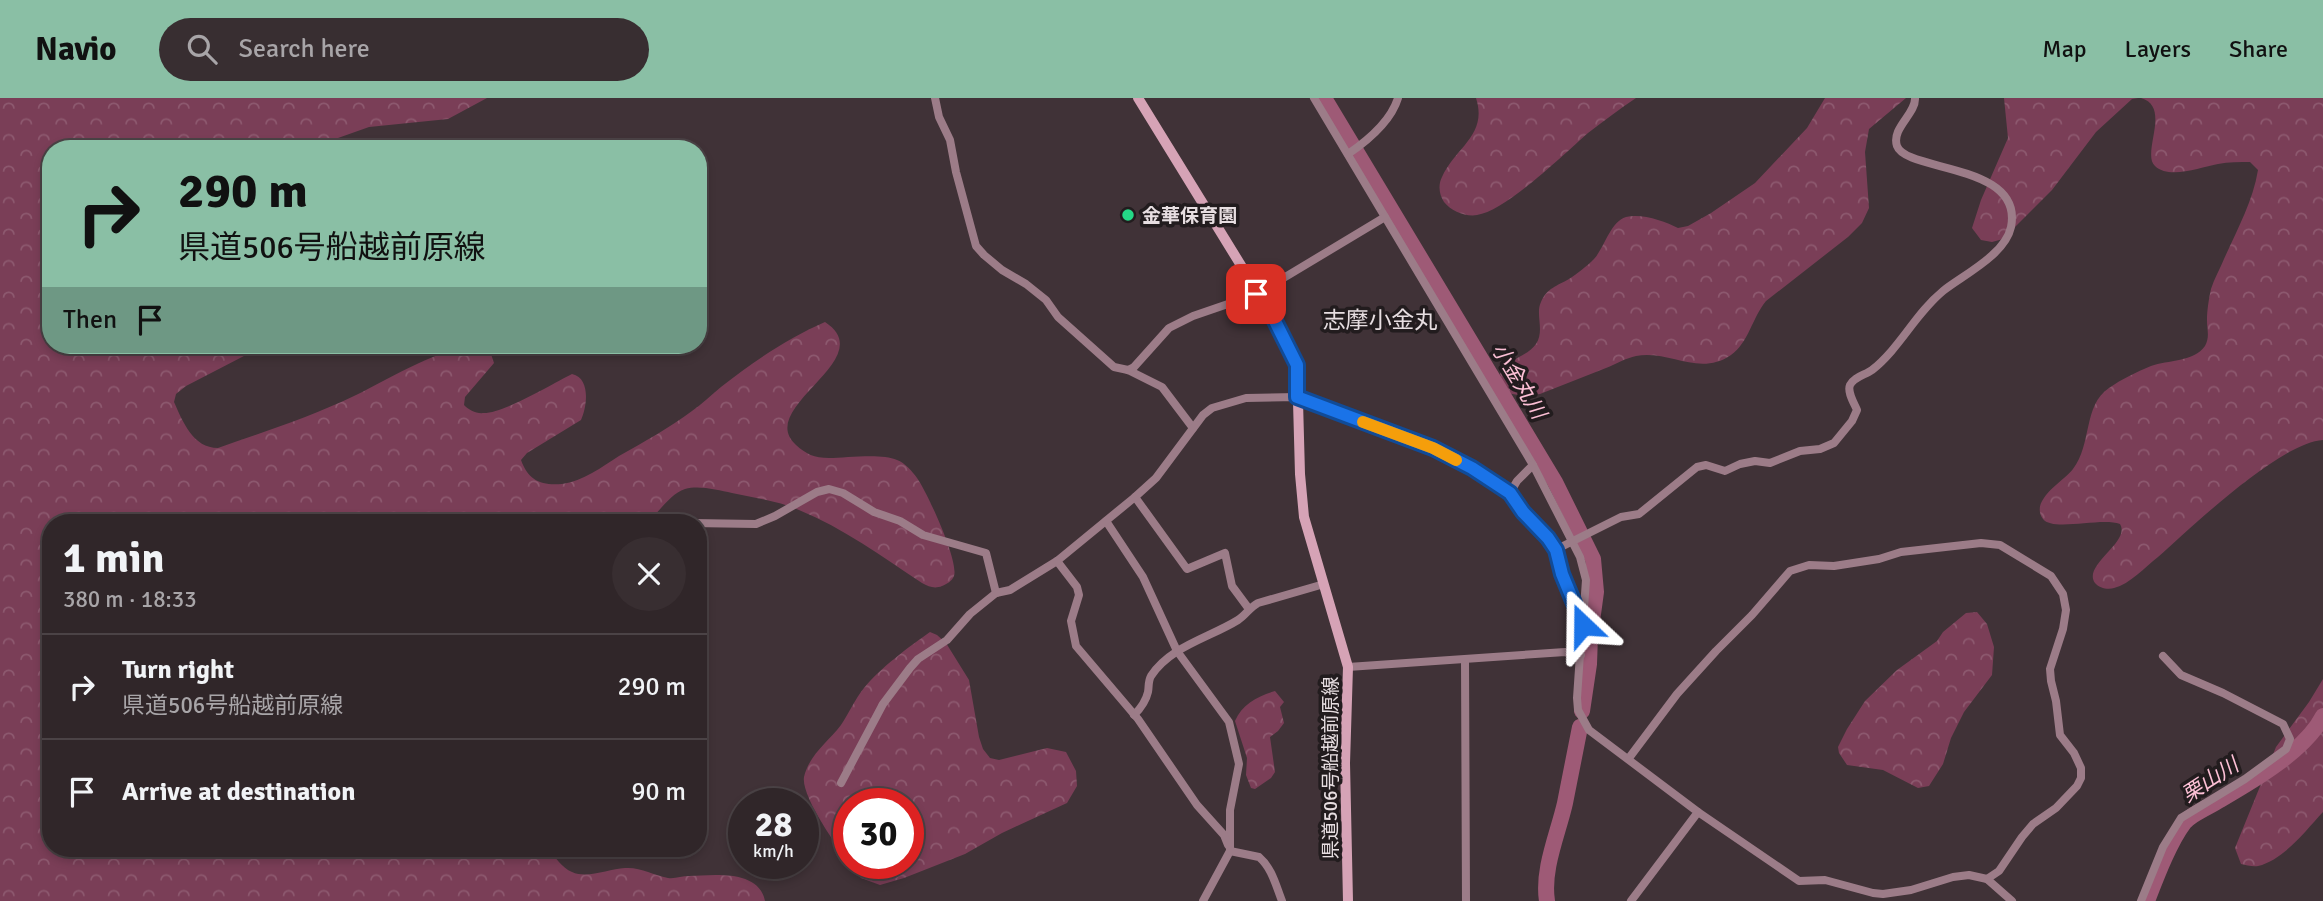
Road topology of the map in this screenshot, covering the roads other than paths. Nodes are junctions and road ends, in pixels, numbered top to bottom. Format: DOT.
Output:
graph roads {
  1 [pos="935,98"];
  2 [pos="1138,98"];
  3 [pos="1314,98"];
  4 [pos="1398,98"];
  5 [pos="1915,98"];
  6 [pos="1348,154"];
  7 [pos="1385,217"];
  8 [pos="1256,294"];
  9 [pos="1128,370"];
  10 [pos="1297,397"];
  11 [pos="1192,428"];
  12 [pos="1533,466"];
  13 [pos="1510,493"];
  14 [pos="1135,497"];
  15 [pos="1107,521"];
  16 [pos="707,523"];
  17 [pos="1572,542"];
  18 [pos="1556,550"];
  19 [pos="1057,561"];
  20 [pos="1324,584"];
  21 [pos="996,593"];
  22 [pos="1249,608"];
  23 [pos="1583,625"];
  24 [pos="1177,651"];
  25 [pos="1581,655"];
  26 [pos="2163,656"];
  27 [pos="1465,660"];
  28 [pos="1348,667"];
  29 [pos="1134,715"];
  30 [pos="1629,758"];
  31 [pos="841,783"];
  32 [pos="1698,812"];
  33 [pos="1230,851"];
  34 [pos="1987,879"];
  35 [pos="1203,901"];
  36 [pos="1282,901"];
  37 [pos="1348,901"];
  38 [pos="1466,901"];
  39 [pos="1631,901"];
  40 [pos="2012,901"];
  41 [pos="2141,901"];
  1 -- 9 [label="street"];
  2 -- 8 [label="main road, 県道506号船越前原線"];
  3 -- 6 [label="street"];
  4 -- 6 [label="street"];
  5 -- 17 [label="street"];
  6 -- 7 [label="street"];
  7 -- 8 [label="street"];
  7 -- 12 [label="street"];
  8 -- 9 [label="street"];
  8 -- 10 [label="main road, 県道506号船越前原線"];
  9 -- 11 [label="street"];
  10 -- 11 [label="street"];
  10 -- 13 [label="street"];
  10 -- 20 [label="main road, 県道506号船越前原線"];
  11 -- 14 [label="street"];
  12 -- 13 [label="street"];
  12 -- 17 [label="street"];
  13 -- 18 [label="street"];
  14 -- 15 [label="street"];
  14 -- 22 [label="street"];
  15 -- 19 [label="street"];
  15 -- 24 [label="street"];
  16 -- 21 [label="street"];
  17 -- 18 [label="street"];
  17 -- 23 [label="street"];
  18 -- 23 [label="street"];
  19 -- 21 [label="street"];
  19 -- 29 [label="street"];
  20 -- 22 [label="street"];
  20 -- 28 [label="main road, 県道506号船越前原線"];
  21 -- 31 [label="street"];
  22 -- 24 [label="street"];
  23 -- 25 [label="street"];
  24 -- 29 [label="street"];
  24 -- 33 [label="street"];
  25 -- 27 [label="street"];
  25 -- 30 [label="street"];
  26 -- 41 [label="street"];
  27 -- 28 [label="street"];
  27 -- 38 [label="street"];
  28 -- 37 [label="main road, 県道506号船越前原線"];
  29 -- 33 [label="street"];
  30 -- 32 [label="street"];
  30 -- 34 [label="street"];
  32 -- 34 [label="street"];
  32 -- 39 [label="street"];
  33 -- 35 [label="street"];
  33 -- 36 [label="street"];
  34 -- 40 [label="street"];
}
